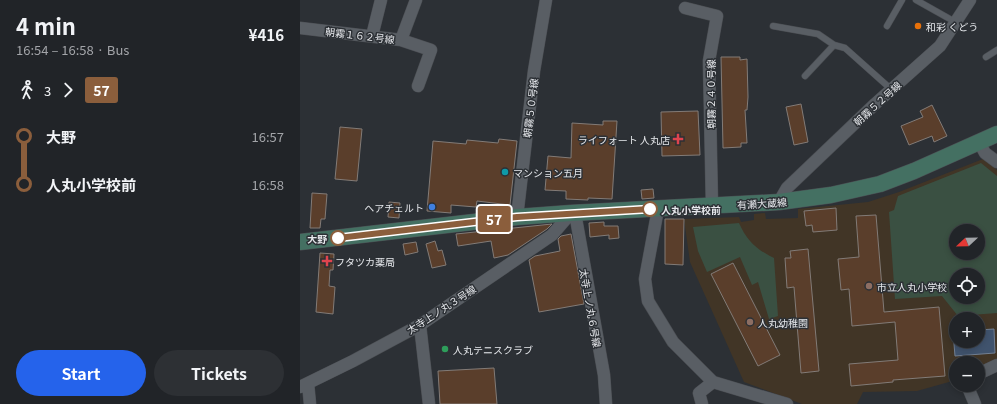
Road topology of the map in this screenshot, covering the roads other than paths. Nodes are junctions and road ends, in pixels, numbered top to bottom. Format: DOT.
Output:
graph roads {
  1 [pos="381,0"];
  2 [pos="416,0"];
  3 [pos="546,0"];
  4 [pos="902,0"];
  5 [pos="916,0"];
  6 [pos="970,0"];
  7 [pos="685,8"];
  8 [pos="956,22"];
  9 [pos="773,26"];
  10 [pos="887,26"];
  11 [pos="300,28"];
  12 [pos="372,36"];
  13 [pos="401,40"];
  14 [pos="834,45"];
  15 [pos="997,50"];
  16 [pos="986,57"];
  17 [pos="806,76"];
  18 [pos="418,86"];
  19 [pos="892,90"];
  20 [pos="997,134"];
  21 [pos="979,142"];
  22 [pos="997,162"];
  23 [pos="779,202"];
  24 [pos="712,206"];
  25 [pos="658,209"];
  26 [pos="573,213"];
  27 [pos="517,217"];
  28 [pos="300,242"];
  29 [pos="420,325"];
  30 [pos="997,365"];
  31 [pos="985,371"];
  32 [pos="713,382"];
  33 [pos="304,385"];
  34 [pos="970,392"];
  35 [pos="310,404"];
  36 [pos="429,404"];
  37 [pos="606,404"];
  38 [pos="702,404"];
  39 [pos="787,404"];
  40 [pos="974,404"];
  1 -- 12 [label="street"];
  2 -- 13 [label="street, 朝霧１６２号線"];
  3 -- 27 [label="street, 朝霧５０号線"];
  4 -- 10 [label="lane"];
  5 -- 8 [label="lane"];
  6 -- 8 [label="street, 朝霧５２号線"];
  7 -- 24 [label="street, 朝霧２４０号線"];
  8 -- 19 [label="street, 朝霧５２号線"];
  9 -- 14 [label="lane"];
  11 -- 12 [label="street, 朝霧１６２号線"];
  12 -- 13 [label="street, 朝霧１６２号線"];
  13 -- 18 [label="street"];
  14 -- 17 [label="lane"];
  14 -- 19 [label="lane"];
  15 -- 16 [label="lane"];
  19 -- 23 [label="street, 朝霧５２号線"];
  20 -- 21 [label="main road, 有瀬大蔵線"];
  21 -- 22 [label="street"];
  21 -- 23 [label="main road, 有瀬大蔵線"];
  23 -- 24 [label="main road, 有瀬大蔵線"];
  24 -- 25 [label="main road, 有瀬大蔵線"];
  25 -- 26 [label="main road, 有瀬大蔵線"];
  25 -- 32 [label="street"];
  26 -- 27 [label="main road, 有瀬大蔵線"];
  26 -- 29 [label="street, 太寺上ノ丸３号線"];
  26 -- 37 [label="street, 太寺上ノ丸６号線"];
  27 -- 28 [label="main road, 有瀬大蔵線"];
  29 -- 33 [label="street, 太寺上ノ丸３号線"];
  29 -- 36 [label="street"];
  30 -- 31 [label="street"];
  32 -- 38 [label="street"];
  32 -- 39 [label="street"];
  33 -- 35 [label="street"];
  34 -- 40 [label="street"];
}
